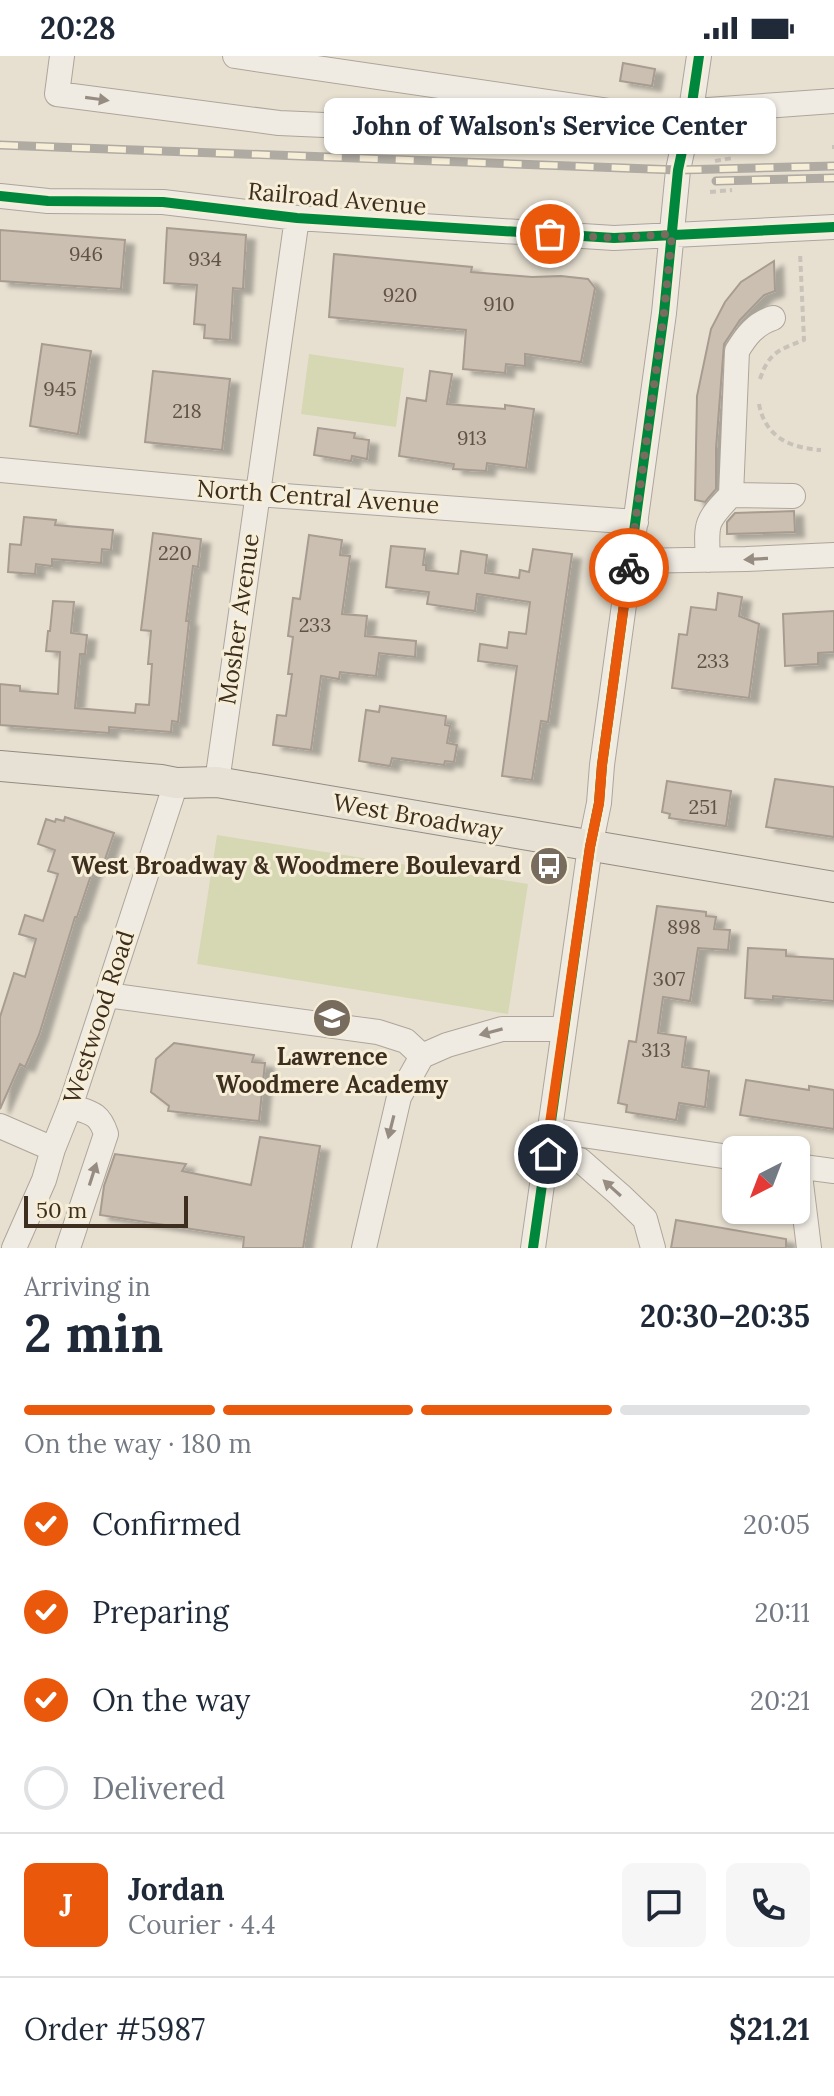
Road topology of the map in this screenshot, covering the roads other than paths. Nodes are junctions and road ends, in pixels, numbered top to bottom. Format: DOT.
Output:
graph roads {
  1 [pos="62,56"];
  2 [pos="235,56"];
  3 [pos="699,56"];
  4 [pos="318,62"];
  5 [pos="834,101"];
  6 [pos="576,106"];
  7 [pos="691,110"];
  8 [pos="0,196"];
  9 [pos="297,218"];
  10 [pos="834,227"];
  11 [pos="672,234"];
  12 [pos="773,318"];
  13 [pos="0,470"];
  14 [pos="257,494"];
  15 [pos="731,495"];
  16 [pos="793,496"];
  17 [pos="636,522"];
  18 [pos="834,555"];
  19 [pos="708,560"];
  20 [pos="630,561"];
  21 [pos="0,766"];
  22 [pos="217,782"];
  23 [pos="176,783"];
  24 [pos="590,847"];
  25 [pos="834,887"];
  26 [pos="107,995"];
  27 [pos="564,1029"];
  28 [pos="422,1056"];
  29 [pos="70,1106"];
  30 [pos="0,1126"];
  31 [pos="548,1142"];
  32 [pos="53,1149"];
  33 [pos="722,1157"];
  34 [pos="810,1168"];
  35 [pos="834,1171"];
  36 [pos="805,1224"];
  37 [pos="14,1248"];
  38 [pos="68,1248"];
  39 [pos="364,1248"];
  40 [pos="533,1248"];
  41 [pos="653,1248"];
  42 [pos="809,1248"];
  1 -- 6 [label="street, one-way"];
  2 -- 4 [label="street"];
  3 -- 7 [label="street"];
  4 -- 6 [label="street"];
  5 -- 7 [label="street"];
  6 -- 7 [label="street"];
  7 -- 11 [label="street"];
  8 -- 9 [label="street, Railroad Avenue"];
  9 -- 11 [label="street, Railroad Avenue"];
  9 -- 14 [label="street, Mosher Avenue"];
  10 -- 11 [label="street, Railroad Avenue"];
  11 -- 17 [label="street"];
  12 -- 15 [label="street"];
  13 -- 14 [label="street, North Central Avenue"];
  14 -- 17 [label="street, North Central Avenue"];
  14 -- 22 [label="street, Mosher Avenue"];
  15 -- 16 [label="street"];
  15 -- 19 [label="street"];
  17 -- 20 [label="street"];
  18 -- 19 [label="street, one-way"];
  19 -- 20 [label="street"];
  20 -- 24 [label="street"];
  21 -- 23 [label="main road, West Broadway"];
  22 -- 23 [label="main road, West Broadway"];
  22 -- 24 [label="main road, West Broadway"];
  23 -- 26 [label="street, Westwood Road"];
  24 -- 25 [label="main road, West Broadway"];
  24 -- 27 [label="street"];
  26 -- 28 [label="street"];
  26 -- 29 [label="street, Westwood Road"];
  27 -- 28 [label="street, one-way"];
  27 -- 31 [label="street"];
  28 -- 39 [label="street, one-way"];
  29 -- 32 [label="street, Westwood Road"];
  38 -- 29 [label="street, one-way"];
  30 -- 32 [label="street"];
  31 -- 33 [label="street"];
  31 -- 40 [label="street"];
  41 -- 31 [label="street, one-way"];
  32 -- 37 [label="street, Westwood Road"];
  34 -- 35 [label="street"];
  36 -- 42 [label="street"];
}
